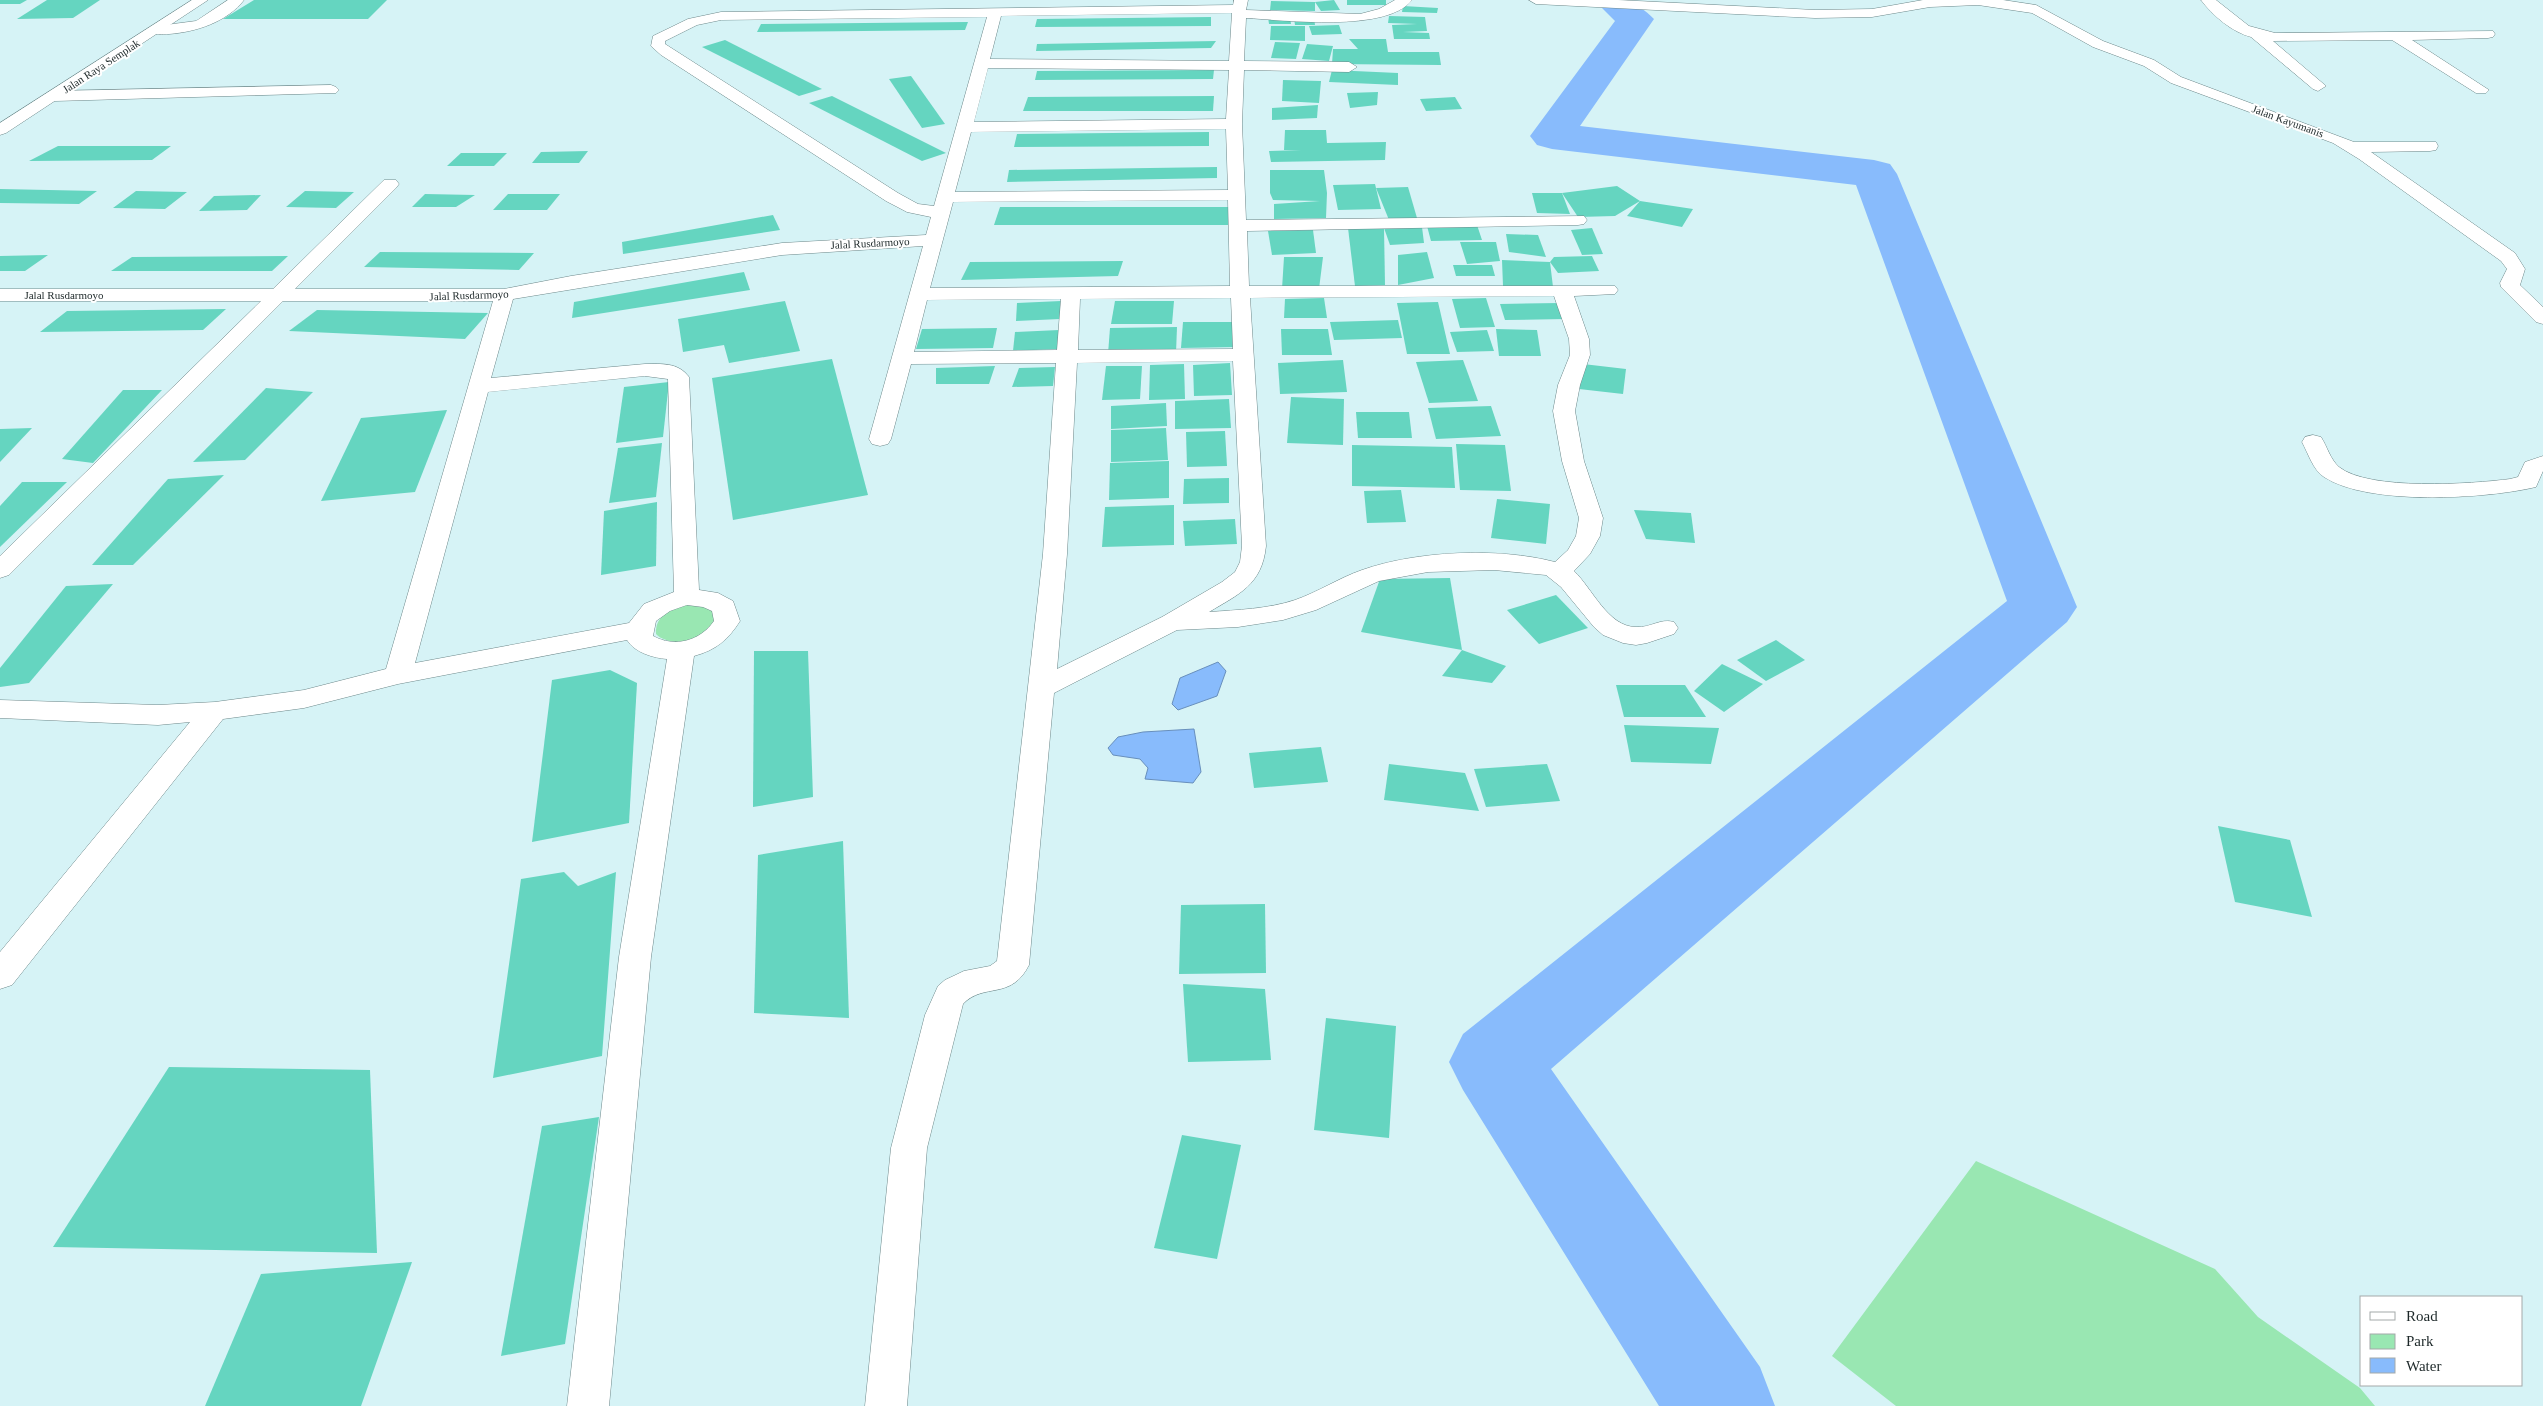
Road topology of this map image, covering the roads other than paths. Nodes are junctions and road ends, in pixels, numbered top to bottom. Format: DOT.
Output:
graph roads {
  1 [pos="201,0"];
  2 [pos="237,0"];
  3 [pos="1405,0"];
  4 [pos="1536,0"];
  5 [pos="1976,0"];
  6 [pos="2208,0"];
  7 [pos="1240,8"];
  8 [pos="995,13"];
  9 [pos="158,30"];
  10 [pos="2488,34"];
  11 [pos="2258,36"];
  12 [pos="2397,37"];
  13 [pos="982,63"];
  14 [pos="1237,64"];
  15 [pos="1349,67"];
  16 [pos="2318,86"];
  17 [pos="330,90"];
  18 [pos="2481,90"];
  19 [pos="55,96"];
  20 [pos="1234,124"];
  21 [pos="965,127"];
  22 [pos="0,130"];
  23 [pos="2430,146"];
  24 [pos="2352,147"];
  25 [pos="390,184"];
  26 [pos="1238,195"];
  27 [pos="944,205"];
  28 [pos="1578,220"];
  29 [pos="1238,226"];
  30 [pos="934,240"];
  31 [pos="1562,290"];
  32 [pos="1608,290"];
  33 [pos="1240,292"];
  34 [pos="1071,293"];
  35 [pos="920,294"];
  36 [pos="0,295"];
  37 [pos="504,295"];
  38 [pos="277,296"];
  39 [pos="2543,318"];
  40 [pos="1244,356"];
  41 [pos="1066,357"];
  42 [pos="902,358"];
  43 [pos="479,386"];
  44 [pos="880,439"];
  45 [pos="2312,442"];
  46 [pos="2543,463"];
  47 [pos="0,570"];
  48 [pos="1559,571"];
  49 [pos="688,597"];
  50 [pos="1171,623"];
  51 [pos="1665,628"];
  52 [pos="638,630"];
  53 [pos="682,651"];
  54 [pos="398,675"];
  55 [pos="1042,688"];
  56 [pos="0,709"];
  57 [pos="215,711"];
  58 [pos="0,976"];
  59 [pos="588,1406"];
  60 [pos="886,1406"];
  1 -- 9 [label="street, Jalan Raya Semplak"];
  2 -- 9 [label="street"];
  3 -- 7 [label="street"];
  4 -- 5 [label="street, Jalan Kayumanis"];
  5 -- 24 [label="street, Jalan Kayumanis"];
  6 -- 11 [label="street"];
  7 -- 8 [label="street"];
  7 -- 14 [label="street"];
  8 -- 13 [label="street"];
  8 -- 27 [label="street"];
  9 -- 19 [label="street, Jalan Raya Semplak"];
  10 -- 12 [label="street"];
  11 -- 12 [label="street"];
  11 -- 16 [label="street"];
  12 -- 18 [label="street"];
  13 -- 14 [label="street"];
  13 -- 21 [label="street"];
  14 -- 15 [label="street"];
  14 -- 20 [label="street"];
  17 -- 19 [label="street"];
  19 -- 22 [label="street, Jalan Raya Semplak"];
  20 -- 21 [label="street"];
  20 -- 26 [label="street"];
  21 -- 27 [label="street"];
  23 -- 24 [label="street"];
  24 -- 39 [label="street, Jalan Kayumanis"];
  25 -- 38 [label="street"];
  26 -- 27 [label="street"];
  26 -- 29 [label="street"];
  27 -- 30 [label="street"];
  28 -- 29 [label="street"];
  29 -- 33 [label="street"];
  30 -- 35 [label="street"];
  30 -- 37 [label="street, Jalal Rusdarmoyo"];
  31 -- 32 [label="street"];
  31 -- 33 [label="street"];
  31 -- 48 [label="street"];
  33 -- 34 [label="street"];
  33 -- 40 [label="street"];
  34 -- 35 [label="street"];
  34 -- 41 [label="street"];
  35 -- 42 [label="street"];
  36 -- 38 [label="street, Jalal Rusdarmoyo"];
  37 -- 38 [label="street, Jalal Rusdarmoyo"];
  37 -- 43 [label="street"];
  38 -- 47 [label="street"];
  40 -- 41 [label="street"];
  40 -- 50 [label="street"];
  41 -- 42 [label="street"];
  41 -- 55 [label="street"];
  42 -- 44 [label="street"];
  43 -- 49 [label="street"];
  43 -- 54 [label="street"];
  45 -- 46 [label="street"];
  48 -- 50 [label="street"];
  48 -- 51 [label="street"];
  49 -- 52 [label="street"];
  49 -- 53 [label="street"];
  50 -- 55 [label="street"];
  52 -- 53 [label="street"];
  52 -- 54 [label="street"];
  53 -- 59 [label="street"];
  54 -- 57 [label="street"];
  55 -- 60 [label="street"];
  56 -- 57 [label="street"];
  57 -- 58 [label="street"];
}
